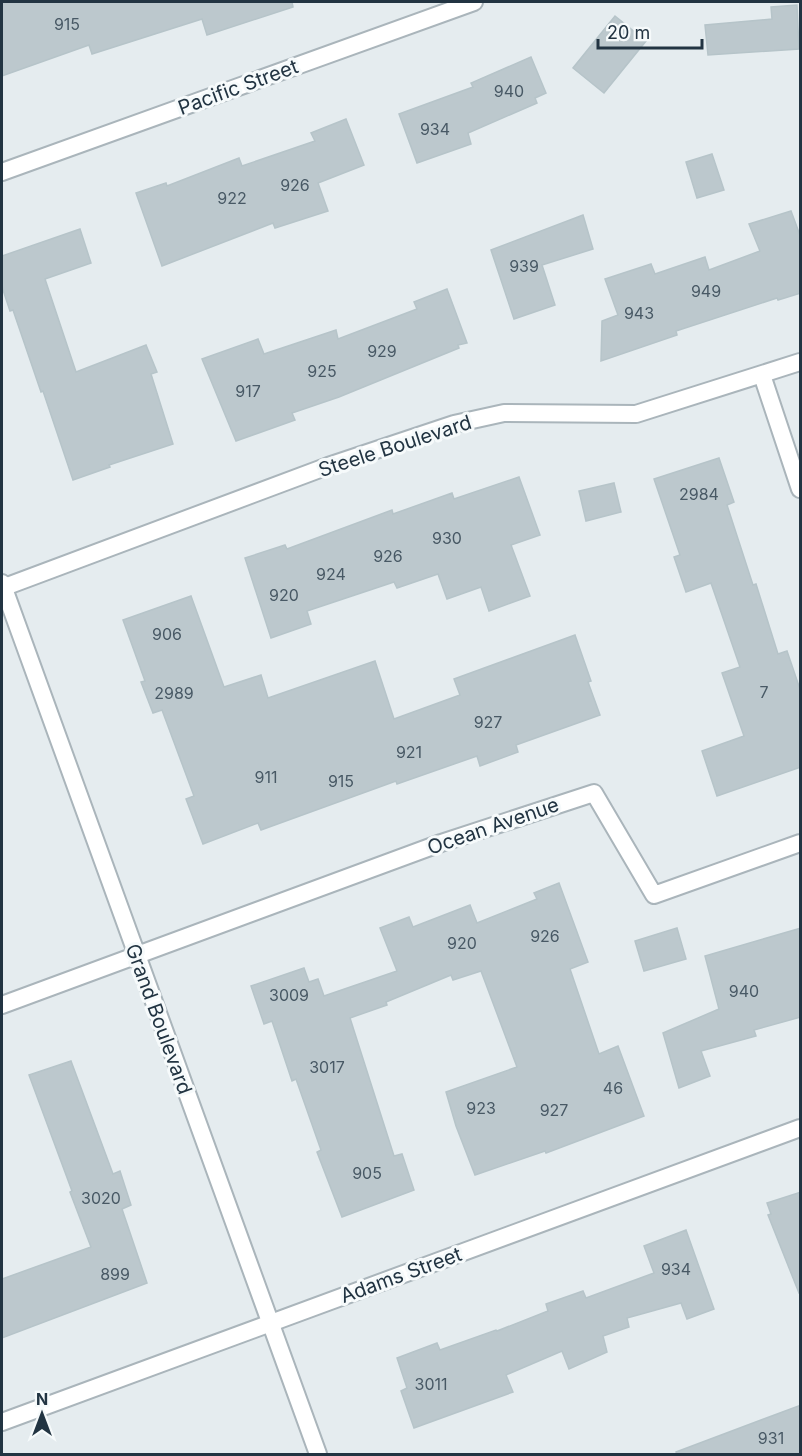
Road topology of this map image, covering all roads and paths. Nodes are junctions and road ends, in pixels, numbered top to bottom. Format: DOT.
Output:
graph roads {
  1 [pos="474,2"];
  2 [pos="2,172"];
  3 [pos="801,362"];
  4 [pos="762,375"];
  5 [pos="801,489"];
  6 [pos="2,586"];
  7 [pos="801,843"];
  8 [pos="136,956"];
  9 [pos="2,1005"];
  10 [pos="801,1128"];
  11 [pos="270,1323"];
  12 [pos="2,1422"];
  13 [pos="318,1455"];
  1 -- 2 [label="street, Pacific Street"];
  3 -- 4 [label="street, Steele Boulevard"];
  4 -- 5 [label="street"];
  4 -- 6 [label="street, Steele Boulevard"];
  6 -- 8 [label="street, Grand Boulevard"];
  7 -- 8 [label="street, Ocean Avenue"];
  8 -- 9 [label="street"];
  8 -- 11 [label="street, Grand Boulevard"];
  10 -- 11 [label="street, Adams Street"];
  11 -- 12 [label="street, Adams Street"];
  11 -- 13 [label="street, Grand Boulevard"];
}
